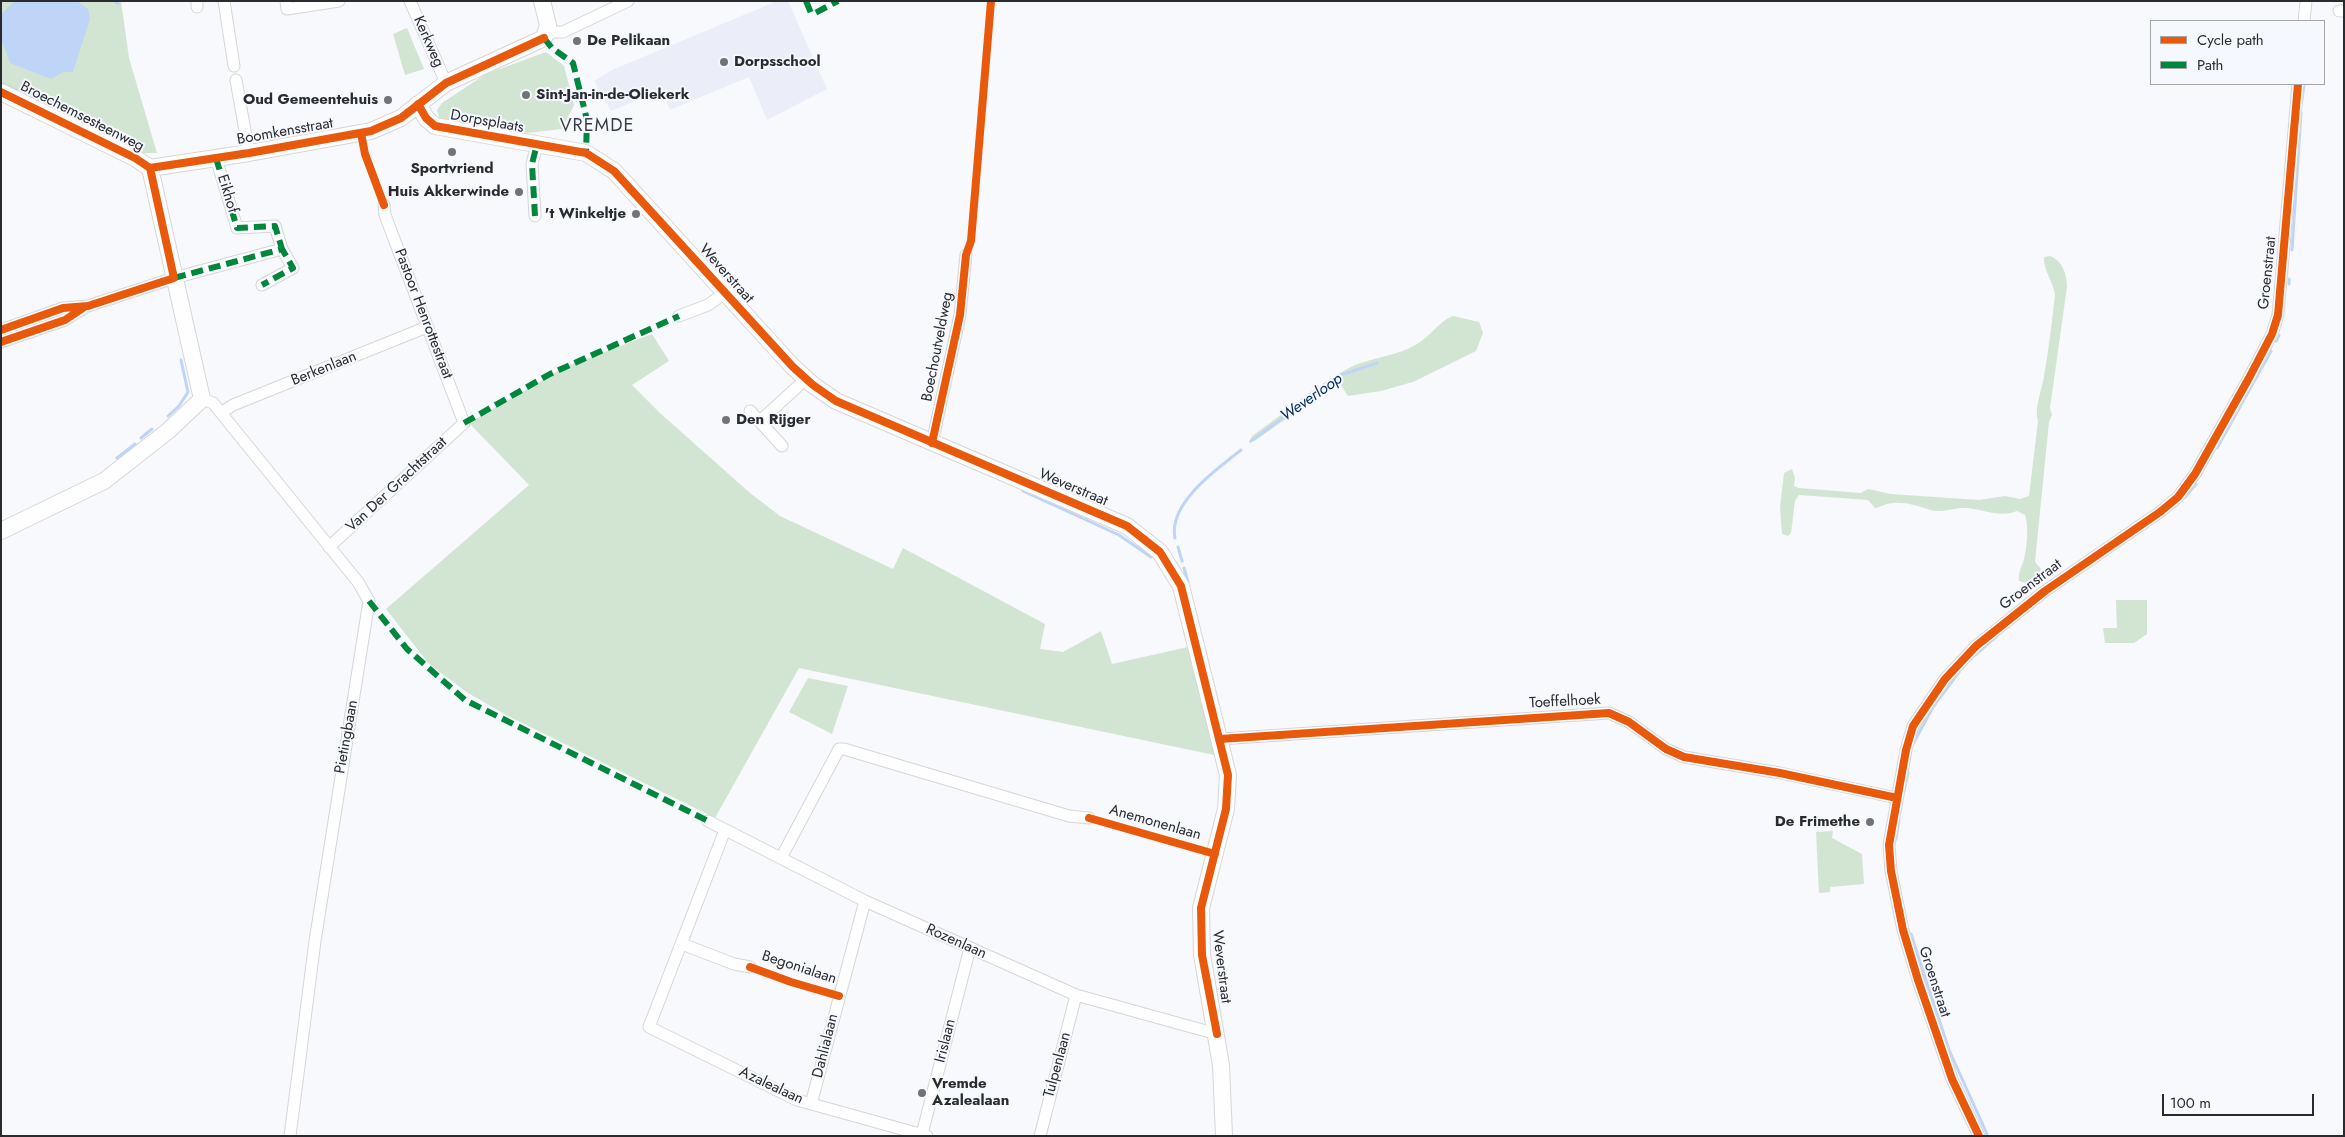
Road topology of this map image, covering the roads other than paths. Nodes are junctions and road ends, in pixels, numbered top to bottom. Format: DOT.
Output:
graph roads {
  1 [pos="224,1"];
  2 [pos="286,1"];
  3 [pos="339,1"];
  4 [pos="410,1"];
  5 [pos="542,1"];
  6 [pos="628,1"];
  7 [pos="2306,1"];
  8 [pos="2304,20"];
  9 [pos="544,38"];
  10 [pos="234,66"];
  11 [pos="236,80"];
  12 [pos="446,82"];
  13 [pos="2298,85"];
  14 [pos="1,92"];
  15 [pos="418,104"];
  16 [pos="537,144"];
  17 [pos="248,153"];
  18 [pos="586,153"];
  19 [pos="216,158"];
  20 [pos="150,168"];
  21 [pos="384,205"];
  22 [pos="535,216"];
  23 [pos="282,250"];
  24 [pos="966,255"];
  25 [pos="174,278"];
  26 [pos="262,284"];
  27 [pos="725,293"];
  28 [pos="88,306"];
  29 [pos="679,316"];
  30 [pos="428,327"];
  31 [pos="1,330"];
  32 [pos="1,342"];
  33 [pos="806,379"];
  34 [pos="202,399"];
  35 [pos="750,411"];
  36 [pos="221,413"];
  37 [pos="760,421"];
  38 [pos="464,423"];
  39 [pos="932,443"];
  40 [pos="782,446"];
  41 [pos="1,531"];
  42 [pos="329,547"];
  43 [pos="1220,739"];
  44 [pos="1897,798"];
  45 [pos="1089,818"];
  46 [pos="708,821"];
  47 [pos="726,830"];
  48 [pos="781,858"];
  49 [pos="864,901"];
  50 [pos="682,944"];
  51 [pos="970,948"];
  52 [pos="750,967"];
  53 [pos="1076,995"];
  54 [pos="1217,1034"];
  55 [pos="811,1104"];
  56 [pos="925,1135"];
  57 [pos="290,1136"];
  58 [pos="1040,1136"];
  59 [pos="1224,1136"];
  60 [pos="1979,1136"];
  1 -- 10 [label="street"];
  2 -- 3 [label="street"];
  4 -- 12 [label="street, Kerkweg"];
  5 -- 9 [label="street"];
  6 -- 9 [label="street"];
  7 -- 8 [label="street"];
  9 -- 12 [label="street"];
  11 -- 17 [label="street"];
  12 -- 15 [label="street"];
  13 -- 44 [label="street, Groenstraat"];
  14 -- 20 [label="street, Broechemsesteenweg"];
  15 -- 16 [label="street, Dorpsplaats"];
  15 -- 17 [label="street, Boomkensstraat"];
  16 -- 18 [label="street, Dorpsplaats"];
  16 -- 22 [label="street"];
  17 -- 19 [label="street, Boomkensstraat"];
  18 -- 27 [label="street, Weverstraat"];
  19 -- 20 [label="street, Boomkensstraat"];
  19 -- 23 [label="street, Eikhof"];
  20 -- 25 [label="street"];
  21 -- 30 [label="street, Pastoor Henrottestraat"];
  23 -- 25 [label="street"];
  23 -- 26 [label="street, Eikhof"];
  24 -- 39 [label="street, Boechoutveldweg"];
  25 -- 28 [label="street"];
  25 -- 34 [label="street"];
  27 -- 29 [label="street"];
  27 -- 33 [label="street, Weverstraat"];
  28 -- 31 [label="street"];
  28 -- 32 [label="street"];
  30 -- 36 [label="street, Berkenlaan"];
  30 -- 38 [label="street, Pastoor Henrottestraat"];
  33 -- 37 [label="street"];
  33 -- 39 [label="street, Weverstraat"];
  34 -- 36 [label="street, Pietingbaan"];
  34 -- 41 [label="street"];
  35 -- 37 [label="street"];
  36 -- 42 [label="street, Pietingbaan"];
  37 -- 40 [label="street"];
  38 -- 42 [label="street, Van Der Grachtstraat"];
  39 -- 43 [label="street, Weverstraat"];
  42 -- 57 [label="street, Pietingbaan"];
  43 -- 44 [label="street, Toeffelhoek"];
  43 -- 54 [label="street, Weverstraat"];
  44 -- 60 [label="street, Groenstraat"];
  45 -- 48 [label="street, Anemonenlaan"];
  46 -- 47 [label="street, Rozenlaan"];
  47 -- 48 [label="street, Rozenlaan"];
  47 -- 50 [label="street"];
  48 -- 49 [label="street, Rozenlaan"];
  49 -- 51 [label="street, Rozenlaan"];
  49 -- 55 [label="street, Dahlialaan"];
  50 -- 52 [label="street, Begonialaan"];
  50 -- 55 [label="street, Azalealaan"];
  51 -- 53 [label="street, Rozenlaan"];
  51 -- 56 [label="street, Irislaan"];
  53 -- 54 [label="street, Rozenlaan"];
  53 -- 58 [label="street, Tulpenlaan"];
  54 -- 59 [label="street, Weverstraat"];
  55 -- 56 [label="street, Azalealaan"];
}
